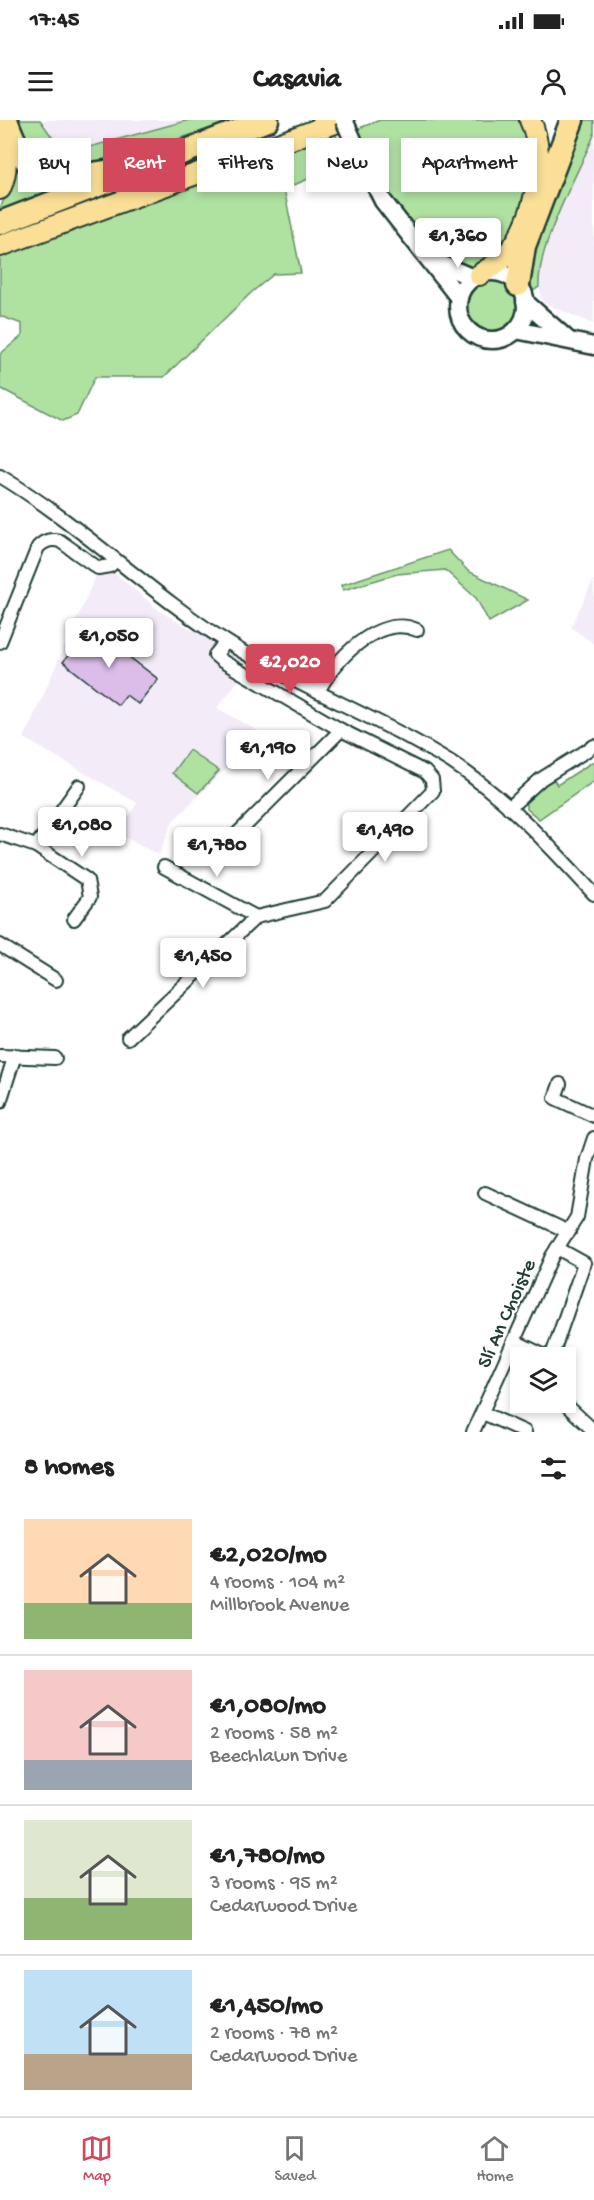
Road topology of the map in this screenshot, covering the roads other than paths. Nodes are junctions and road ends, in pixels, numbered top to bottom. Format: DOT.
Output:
graph roads {
  1 [pos="6,120"];
  2 [pos="267,120"];
  3 [pos="353,120"];
  4 [pos="530,120"];
  5 [pos="572,120"];
  6 [pos="334,122"];
  7 [pos="0,128"];
  8 [pos="185,151"];
  9 [pos="103,173"];
  10 [pos="103,182"];
  11 [pos="0,189"];
  12 [pos="0,223"];
  13 [pos="0,246"];
  14 [pos="430,260"];
  15 [pos="476,277"];
  16 [pos="522,294"];
  17 [pos="459,298"];
  18 [pos="516,330"];
  19 [pos="568,340"];
  20 [pos="594,346"];
  21 [pos="0,476"];
  22 [pos="116,561"];
  23 [pos="417,630"];
  24 [pos="0,642"];
  25 [pos="226,642"];
  26 [pos="318,692"];
  27 [pos="341,730"];
  28 [pos="594,746"];
  29 [pos="79,786"];
  30 [pos="509,808"];
  31 [pos="1,835"];
  32 [pos="36,846"];
  33 [pos="217,854"];
  34 [pos="164,867"];
  35 [pos="594,894"];
  36 [pos="256,917"];
  37 [pos="74,919"];
  38 [pos="0,945"];
  39 [pos="56,980"];
  40 [pos="128,1038"];
  41 [pos="15,1055"];
  42 [pos="0,1056"];
  43 [pos="55,1058"];
  44 [pos="560,1084"];
  45 [pos="0,1102"];
  46 [pos="594,1116"];
  47 [pos="594,1138"];
  48 [pos="485,1193"];
  49 [pos="569,1232"];
  50 [pos="556,1248"];
  51 [pos="589,1265"];
  52 [pos="514,1341"];
  53 [pos="527,1347"];
  54 [pos="555,1347"];
  55 [pos="483,1413"];
  56 [pos="575,1413"];
  57 [pos="594,1431"];
  58 [pos="473,1432"];
  59 [pos="524,1432"];
  1 -- 9 [label="highway"];
  2 -- 8 [label="highway"];
  3 -- 6 [label="highway"];
  4 -- 15 [label="highway"];
  5 -- 16 [label="highway"];
  6 -- 13 [label="highway"];
  6 -- 14 [label="main road, bridge"];
  7 -- 11 [label="highway"];
  10 -- 12 [label="highway"];
  14 -- 15 [label="main road"];
  14 -- 17 [label="main road"];
  15 -- 16 [label="main road"];
  15 -- 17 [label="main road"];
  16 -- 18 [label="main road"];
  16 -- 19 [label="main road"];
  17 -- 18 [label="main road"];
  18 -- 19 [label="main road"];
  19 -- 20 [label="main road"];
  21 -- 22 [label="street"];
  22 -- 24 [label="street"];
  22 -- 25 [label="street"];
  23 -- 26 [label="street"];
  25 -- 26 [label="street"];
  25 -- 27 [label="street"];
  26 -- 30 [label="street"];
  27 -- 33 [label="street"];
  27 -- 36 [label="street"];
  28 -- 30 [label="street"];
  29 -- 32 [label="street"];
  30 -- 35 [label="street"];
  31 -- 32 [label="street"];
  32 -- 37 [label="street"];
  34 -- 36 [label="street"];
  36 -- 40 [label="street"];
  38 -- 39 [label="street"];
  41 -- 42 [label="street"];
  41 -- 43 [label="street"];
  41 -- 45 [label="street"];
  44 -- 46 [label="street"];
  47 -- 49 [label="street, Slí An Choiste"];
  48 -- 49 [label="street"];
  49 -- 50 [label="street, Slí An Choiste"];
  50 -- 51 [label="street"];
  50 -- 52 [label="street, Slí An Choiste"];
  51 -- 54 [label="street"];
  52 -- 53 [label="street"];
  52 -- 55 [label="street, Slí An Choiste"];
  55 -- 58 [label="street, Slí An Choiste"];
  55 -- 59 [label="street"];
  56 -- 57 [label="street"];
}
